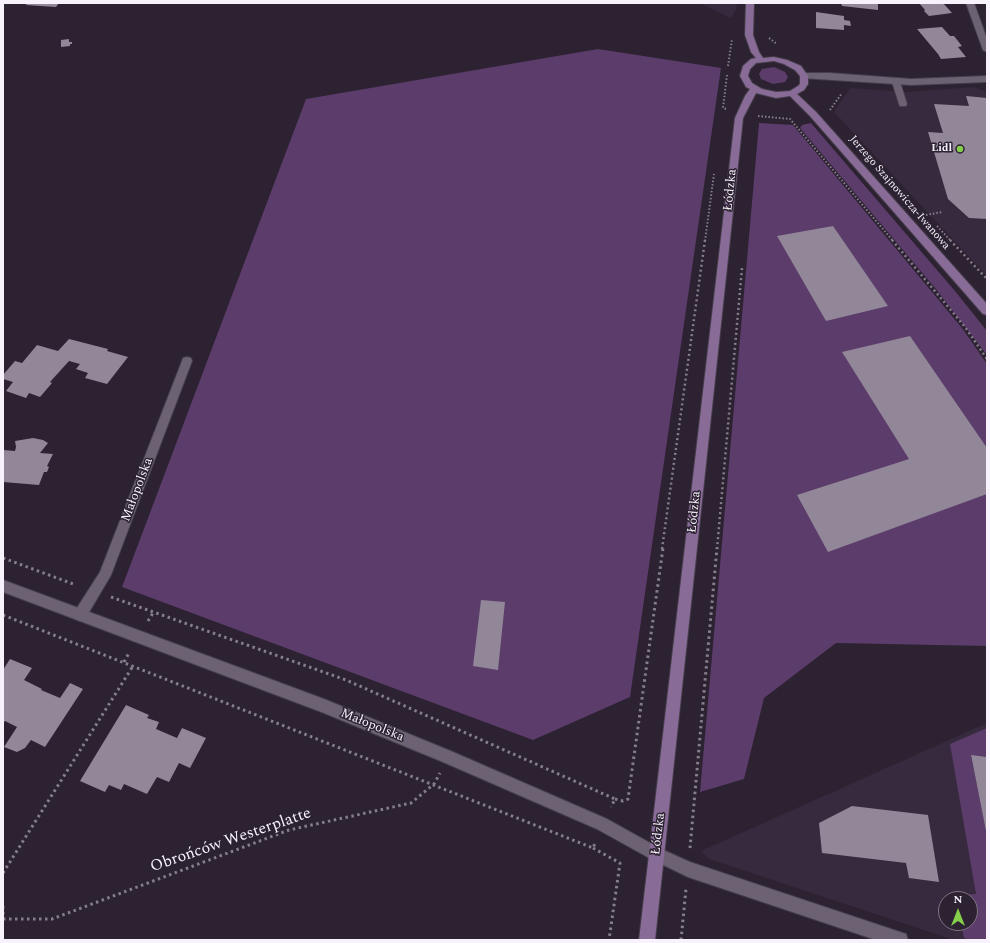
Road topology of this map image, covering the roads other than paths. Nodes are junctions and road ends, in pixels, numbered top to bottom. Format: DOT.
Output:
graph roads {
  1 [pos="750,3"];
  2 [pos="970,3"];
  3 [pos="987,50"];
  4 [pos="761,60"];
  5 [pos="804,76"];
  6 [pos="987,79"];
  7 [pos="896,82"];
  8 [pos="755,89"];
  9 [pos="792,93"];
  10 [pos="903,104"];
  11 [pos="987,311"];
  12 [pos="187,361"];
  13 [pos="3,586"];
  14 [pos="80,616"];
  15 [pos="656,854"];
  16 [pos="647,940"];
  17 [pos="900,940"];
  1 -- 4 [label="street"];
  2 -- 3 [label="street"];
  4 -- 5 [label="street"];
  4 -- 8 [label="street"];
  5 -- 7 [label="street"];
  5 -- 9 [label="street"];
  6 -- 7 [label="street"];
  7 -- 10 [label="street"];
  8 -- 9 [label="street"];
  8 -- 15 [label="street, Łódzka"];
  9 -- 11 [label="street, Jerzego Szajnowicza-Iwanowa"];
  12 -- 14 [label="street, Małopolska"];
  13 -- 14 [label="street, Małopolska"];
  14 -- 15 [label="street, Małopolska"];
  15 -- 16 [label="street, Łódzka"];
  15 -- 17 [label="street, Małopolska"];
}
